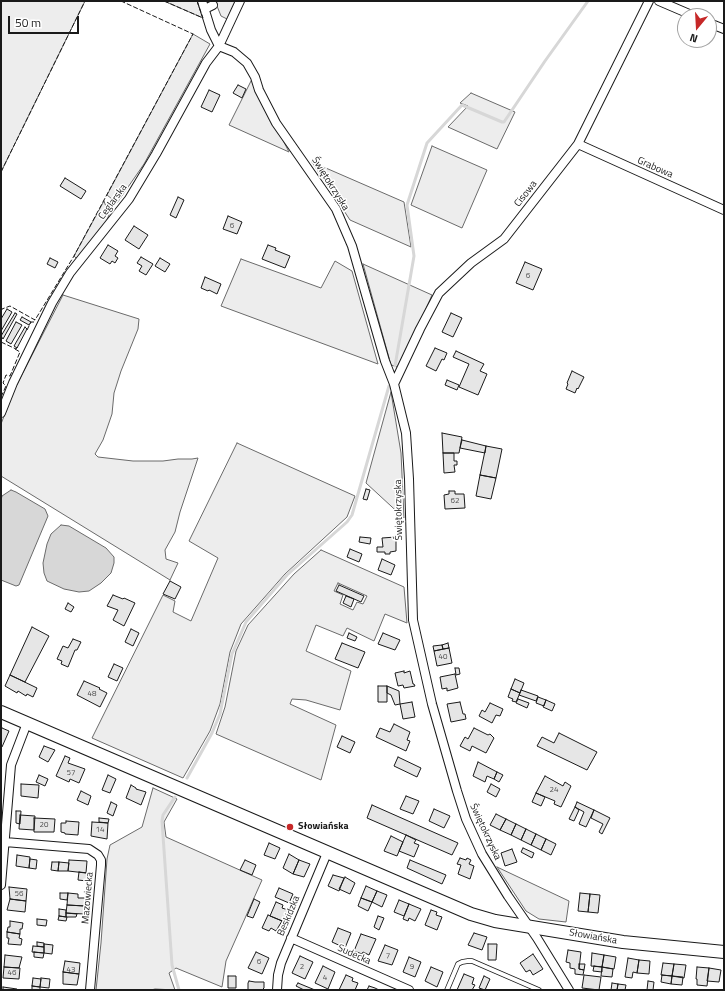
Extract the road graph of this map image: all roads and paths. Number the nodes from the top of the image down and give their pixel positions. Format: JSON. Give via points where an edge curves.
{"nodes":[{"id":1,"x":240,"y":1,"type":"edge"},
{"id":2,"x":649,"y":1,"type":"edge"},
{"id":3,"x":659,"y":1,"type":"edge"},
{"id":4,"x":204,"y":5,"type":"edge"},
{"id":5,"x":213,"y":5,"type":"dead end"},
{"id":6,"x":677,"y":9,"type":"edge"},
{"id":7,"x":219,"y":46,"type":"junction"},
{"id":8,"x":578,"y":144,"type":"junction"},
{"id":9,"x":724,"y":210,"type":"edge"},
{"id":10,"x":395,"y":382,"type":"junction"},
{"id":11,"x":1,"y":413,"type":"edge"},
{"id":12,"x":1,"y":712,"type":"edge"},
{"id":13,"x":27,"y":723,"type":"junction"},
{"id":14,"x":5,"y":842,"type":"junction"},
{"id":15,"x":327,"y":853,"type":"junction"},
{"id":16,"x":1,"y":885,"type":"edge"},
{"id":17,"x":529,"y":927,"type":"junction"},
{"id":18,"x":291,"y":938,"type":"junction"},
{"id":19,"x":724,"y":952,"type":"edge"},
{"id":20,"x":90,"y":990,"type":"edge"},
{"id":21,"x":277,"y":990,"type":"edge"},
{"id":22,"x":410,"y":990,"type":"edge"},
{"id":23,"x":447,"y":990,"type":"edge"},
{"id":24,"x":539,"y":990,"type":"edge"},
{"id":25,"x":569,"y":990,"type":"edge"}],
"edges":[{"from":1,"to":7,"type":"street","name":"Ceglarska"},
{"from":2,"to":8,"type":"street","name":"Cisowa"},
{"from":3,"to":6,"type":"street"},
{"from":4,"to":5,"type":"street"},
{"from":4,"to":7,"type":"street","via":[[211,30]]},
{"from":7,"to":10,"type":"street","name":"Świętokrzyska","via":[[234,52],[247,63],[276,123],[336,209],[352,246],[385,361]]},
{"from":7,"to":11,"type":"street","name":"Ceglarska","via":[[206,63],[130,199],[70,273],[52,303]]},
{"from":8,"to":9,"type":"street","name":"Grabowa"},
{"from":8,"to":10,"type":"street","name":"Cisowa","via":[[504,238],[471,263],[439,293]]},
{"from":10,"to":17,"type":"street","name":"Świętokrzyska","via":[[406,433],[413,620],[432,704],[466,819],[482,854]]},
{"from":12,"to":13,"type":"street","name":"Słowiańska"},
{"from":13,"to":14,"type":"street","via":[[11,765]]},
{"from":13,"to":15,"type":"street","name":"Słowiańska"},
{"from":14,"to":16,"type":"street"},
{"from":14,"to":20,"type":"street","name":"Mazowiecka","via":[[89,849],[98,854],[101,865]]},
{"from":15,"to":17,"type":"street","name":"Słowiańska","via":[[471,914]]},
{"from":15,"to":18,"type":"street","name":"Beskidzka"},
{"from":17,"to":19,"type":"street","name":"Słowiańska","via":[[623,942]]},
{"from":17,"to":25,"type":"street","name":"Świętokrzyska"},
{"from":18,"to":21,"type":"street","name":"Beskidzka","via":[[281,963]]},
{"from":18,"to":22,"type":"street","name":"Sudecka"},
{"from":23,"to":24,"type":"lane","via":[[458,964],[468,961]]}]}
